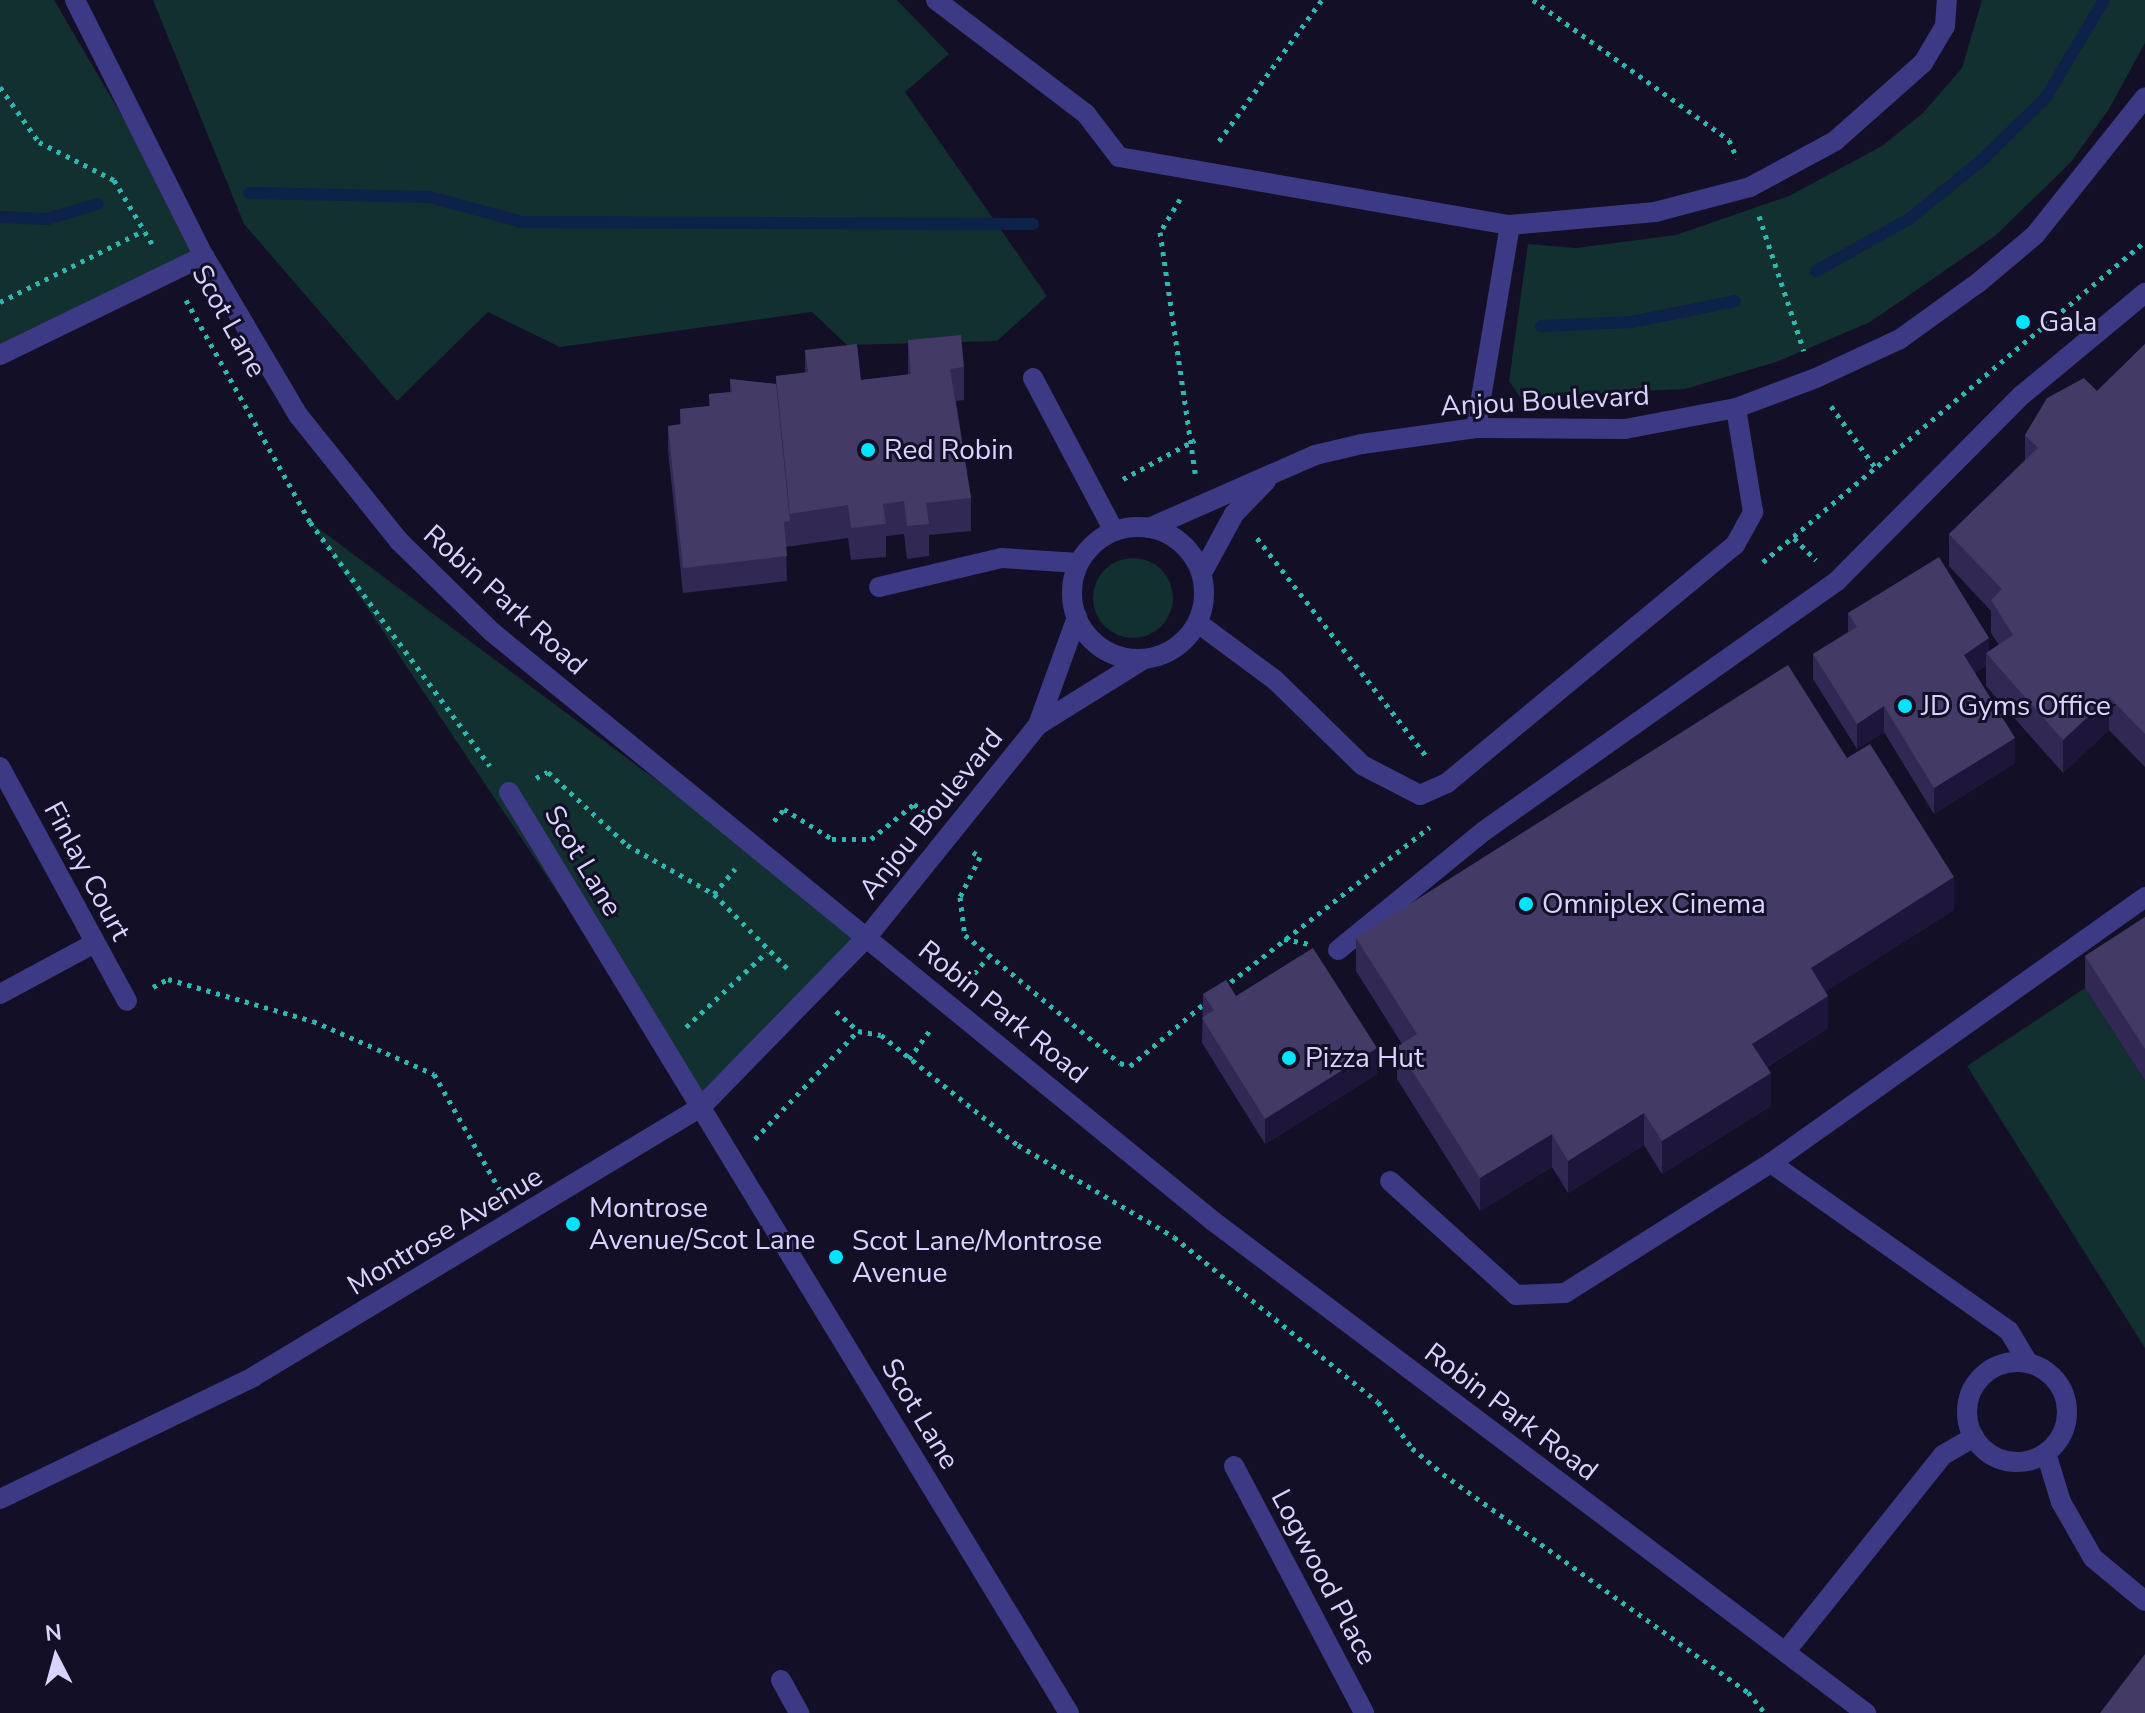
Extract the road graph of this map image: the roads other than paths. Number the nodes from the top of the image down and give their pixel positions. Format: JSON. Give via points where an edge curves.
{"nodes":[{"id":1,"x":75,"y":0,"type":"edge"},
{"id":2,"x":936,"y":0,"type":"edge"},
{"id":3,"x":1947,"y":0,"type":"edge"},
{"id":4,"x":2145,"y":97,"type":"edge"},
{"id":5,"x":1510,"y":225,"type":"junction"},
{"id":6,"x":204,"y":256,"type":"junction"},
{"id":7,"x":2145,"y":293,"type":"edge"},
{"id":8,"x":0,"y":355,"type":"edge"},
{"id":9,"x":1033,"y":378,"type":"dead end"},
{"id":10,"x":1736,"y":408,"type":"junction"},
{"id":11,"x":1476,"y":428,"type":"junction"},
{"id":12,"x":1269,"y":478,"type":"junction"},
{"id":13,"x":1149,"y":528,"type":"junction"},
{"id":14,"x":1114,"y":531,"type":"junction"},
{"id":15,"x":1079,"y":563,"type":"junction"},
{"id":16,"x":1202,"y":573,"type":"junction"},
{"id":17,"x":879,"y":587,"type":"dead end"},
{"id":18,"x":1077,"y":617,"type":"junction"},
{"id":19,"x":1198,"y":623,"type":"junction"},
{"id":20,"x":1144,"y":659,"type":"junction"},
{"id":21,"x":1038,"y":725,"type":"junction"},
{"id":22,"x":0,"y":767,"type":"edge"},
{"id":23,"x":509,"y":792,"type":"road end"},
{"id":24,"x":2145,"y":897,"type":"edge"},
{"id":25,"x":867,"y":937,"type":"junction"},
{"id":26,"x":93,"y":944,"type":"junction"},
{"id":27,"x":1338,"y":950,"type":"dead end"},
{"id":28,"x":0,"y":994,"type":"edge"},
{"id":29,"x":127,"y":1001,"type":"road end"},
{"id":30,"x":701,"y":1107,"type":"junction"},
{"id":31,"x":1771,"y":1163,"type":"junction"},
{"id":32,"x":1390,"y":1181,"type":"dead end"},
{"id":33,"x":2028,"y":1363,"type":"junction"},
{"id":34,"x":1974,"y":1437,"type":"junction"},
{"id":35,"x":2046,"y":1453,"type":"junction"},
{"id":36,"x":1234,"y":1466,"type":"dead end"},
{"id":37,"x":0,"y":1499,"type":"edge"},
{"id":38,"x":2145,"y":1601,"type":"edge"},
{"id":39,"x":1786,"y":1651,"type":"junction"},
{"id":40,"x":781,"y":1680,"type":"dead end"},
{"id":41,"x":799,"y":1713,"type":"edge"},
{"id":42,"x":1069,"y":1713,"type":"edge"},
{"id":43,"x":1364,"y":1713,"type":"edge"},
{"id":44,"x":1866,"y":1713,"type":"edge"}],
"edges":[{"from":1,"to":6,"type":"street","name":"Scot Lane"},
{"from":2,"to":5,"type":"street","via":[[1086,114],[1119,157]]},
{"from":3,"to":5,"type":"street","via":[[1945,26],[1923,63],[1835,141],[1750,187],[1640,214]]},
{"from":4,"to":10,"type":"street","name":"Anjou Boulevard","via":[[2035,235],[1978,283],[1900,339]]},
{"from":5,"to":11,"type":"street"},
{"from":6,"to":8,"type":"street"},
{"from":6,"to":25,"type":"street","name":"Robin Park Road","via":[[298,415],[398,540],[513,650]]},
{"from":7,"to":27,"type":"street","via":[[2022,395],[1837,581],[1484,831]]},
{"from":9,"to":14,"type":"street","via":[[1090,497]]},
{"from":10,"to":11,"type":"street","name":"Anjou Boulevard","via":[[1625,429]]},
{"from":10,"to":19,"type":"street","via":[[1753,512],[1735,545],[1447,783],[1420,795],[1389,784],[1275,680]]},
{"from":11,"to":12,"type":"street","name":"Anjou Boulevard","via":[[1315,455]]},
{"from":12,"to":13,"type":"street","name":"Anjou Boulevard","via":[[1210,497]]},
{"from":12,"to":16,"type":"street","name":"Anjou Boulevard","via":[[1234,514]]},
{"from":13,"to":14,"type":"street","name":"Anjou Boulevard"},
{"from":13,"to":16,"type":"street","via":[[1182,543]]},
{"from":14,"to":15,"type":"street"},
{"from":15,"to":17,"type":"street","via":[[1002,558]]},
{"from":15,"to":18,"type":"street","name":"Anjou Boulevard"},
{"from":16,"to":19,"type":"street","name":"Anjou Boulevard"},
{"from":18,"to":20,"type":"street","via":[[1097,645]]},
{"from":18,"to":21,"type":"street","name":"Anjou Boulevard"},
{"from":19,"to":20,"type":"street","name":"Anjou Boulevard","via":[[1166,654]]},
{"from":20,"to":21,"type":"street","name":"Anjou Boulevard"},
{"from":21,"to":25,"type":"street","name":"Anjou Boulevard"},
{"from":22,"to":26,"type":"street","name":"Finlay Court"},
{"from":23,"to":30,"type":"street","name":"Scot Lane"},
{"from":24,"to":31,"type":"street"},
{"from":25,"to":30,"type":"street","name":"Montrose Avenue"},
{"from":25,"to":39,"type":"street","name":"Robin Park Road","via":[[1213,1221]]},
{"from":26,"to":28,"type":"street"},
{"from":26,"to":29,"type":"street","name":"Finlay Court"},
{"from":30,"to":37,"type":"street","name":"Montrose Avenue","via":[[518,1222],[253,1377]]},
{"from":30,"to":42,"type":"street","name":"Scot Lane"},
{"from":31,"to":32,"type":"street","via":[[1565,1293],[1516,1295]]},
{"from":31,"to":33,"type":"street","via":[[2009,1331]]},
{"from":33,"to":34,"type":"street","via":[[1982,1376],[1967,1405]]},
{"from":33,"to":35,"type":"street","via":[[2056,1380],[2066,1402],[2065,1427]]},
{"from":34,"to":35,"type":"street","via":[[2015,1462]]},
{"from":34,"to":39,"type":"street","via":[[1943,1455]]},
{"from":35,"to":38,"type":"street","via":[[2061,1502],[2093,1558]]},
{"from":36,"to":43,"type":"street","name":"Logwood Place"},
{"from":39,"to":44,"type":"street","name":"Robin Park Road"},
{"from":40,"to":41,"type":"street"}]}
